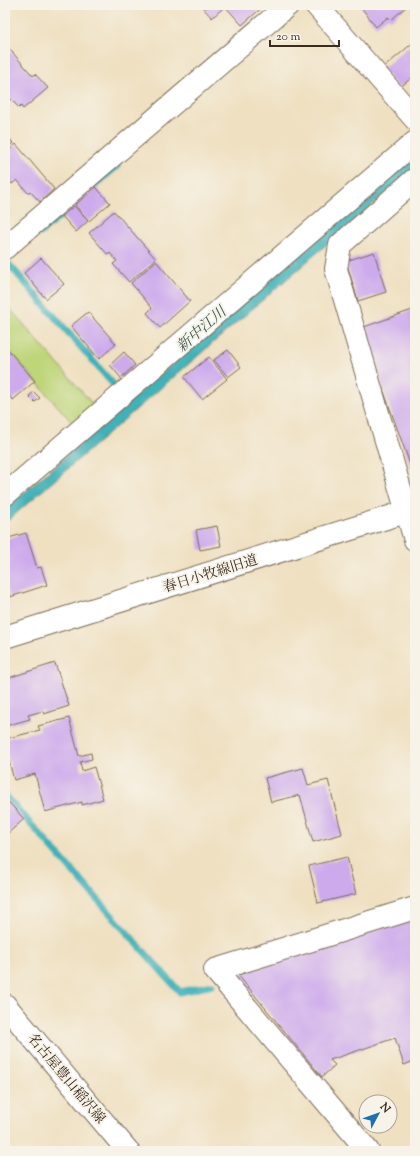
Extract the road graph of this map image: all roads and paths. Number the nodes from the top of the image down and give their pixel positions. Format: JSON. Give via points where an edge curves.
{"nodes":[{"id":1,"x":288,"y":5,"type":"edge"},
{"id":2,"x":316,"y":5,"type":"edge"},
{"id":3,"x":415,"y":118,"type":"edge"},
{"id":4,"x":415,"y":142,"type":"edge"},
{"id":5,"x":415,"y":179,"type":"edge"},
{"id":6,"x":5,"y":248,"type":"edge"},
{"id":7,"x":5,"y":495,"type":"edge"},
{"id":8,"x":411,"y":511,"type":"edge"},
{"id":9,"x":415,"y":540,"type":"edge"},
{"id":10,"x":5,"y":637,"type":"edge"},
{"id":11,"x":415,"y":908,"type":"edge"},
{"id":12,"x":7,"y":1010,"type":"edge"},
{"id":13,"x":128,"y":1151,"type":"edge"},
{"id":14,"x":368,"y":1151,"type":"edge"}],
"edges":[{"from":1,"to":6,"type":"street"},
{"from":2,"to":3,"type":"street"},
{"from":4,"to":7,"type":"street"},
{"from":5,"to":8,"type":"street","via":[[340,245],[336,269]]},
{"from":8,"to":9,"type":"street"},
{"from":8,"to":10,"type":"street","name":"春日小牧線旧道"},
{"from":11,"to":14,"type":"street","via":[[215,970]]},
{"from":12,"to":13,"type":"street","name":"名古屋豊山稲沢線"}]}
